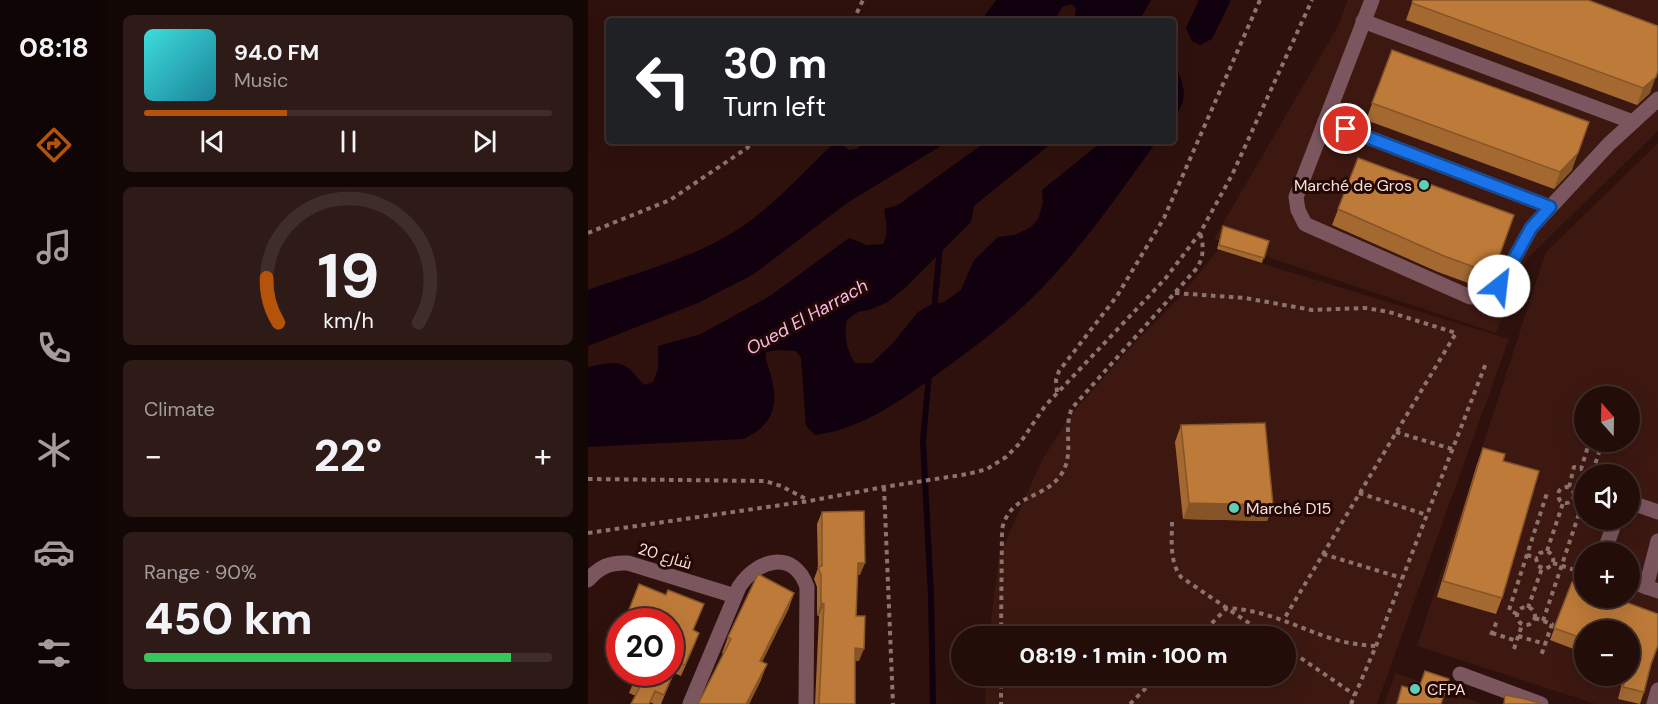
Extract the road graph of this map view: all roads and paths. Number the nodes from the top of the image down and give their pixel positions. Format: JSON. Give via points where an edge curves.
{"nodes":[{"id":1,"x":863,"y":0,"type":"edge"},
{"id":2,"x":1260,"y":0,"type":"edge"},
{"id":3,"x":1312,"y":0,"type":"edge"},
{"id":4,"x":1372,"y":0,"type":"edge"},
{"id":5,"x":854,"y":18,"type":"edge"},
{"id":6,"x":1364,"y":21,"type":"junction"},
{"id":7,"x":1658,"y":99,"type":"edge"},
{"id":8,"x":1325,"y":121,"type":"junction"},
{"id":9,"x":1633,"y":122,"type":"junction"},
{"id":10,"x":751,"y":144,"type":"edge"},
{"id":11,"x":1550,"y":207,"type":"junction"},
{"id":12,"x":588,"y":233,"type":"edge"},
{"id":13,"x":1200,"y":233,"type":"junction"},
{"id":14,"x":1176,"y":292,"type":"junction"},
{"id":15,"x":1486,"y":363,"type":"dead end"},
{"id":16,"x":1057,"y":393,"type":"junction"},
{"id":17,"x":1396,"y":432,"type":"junction"},
{"id":18,"x":1452,"y":449,"type":"junction"},
{"id":19,"x":1583,"y":464,"type":"edge"},
{"id":20,"x":1595,"y":464,"type":"edge"},
{"id":21,"x":1574,"y":467,"type":"edge"},
{"id":22,"x":588,"y":479,"type":"edge"},
{"id":23,"x":884,"y":487,"type":"junction"},
{"id":24,"x":1569,"y":488,"type":"junction"},
{"id":25,"x":1548,"y":490,"type":"dead end"},
{"id":26,"x":1359,"y":493,"type":"junction"},
{"id":27,"x":1574,"y":493,"type":"edge"},
{"id":28,"x":1574,"y":497,"type":"edge"},
{"id":29,"x":810,"y":501,"type":"junction"},
{"id":30,"x":1563,"y":503,"type":"junction"},
{"id":31,"x":1640,"y":506,"type":"edge"},
{"id":32,"x":1658,"y":513,"type":"edge"},
{"id":33,"x":1427,"y":515,"type":"junction"},
{"id":34,"x":1172,"y":522,"type":"dead end"},
{"id":35,"x":1574,"y":529,"type":"edge"},
{"id":36,"x":588,"y":533,"type":"edge"},
{"id":37,"x":1658,"y":541,"type":"edge"},
{"id":38,"x":1547,"y":551,"type":"junction"},
{"id":39,"x":1323,"y":554,"type":"junction"},
{"id":40,"x":1527,"y":555,"type":"junction"},
{"id":41,"x":1536,"y":558,"type":"junction"},
{"id":42,"x":1553,"y":563,"type":"junction"},
{"id":43,"x":1562,"y":566,"type":"junction"},
{"id":44,"x":1542,"y":568,"type":"junction"},
{"id":45,"x":1574,"y":570,"type":"edge"},
{"id":46,"x":1402,"y":579,"type":"junction"},
{"id":47,"x":588,"y":580,"type":"edge"},
{"id":48,"x":1652,"y":589,"type":"edge"},
{"id":49,"x":735,"y":596,"type":"junction"},
{"id":50,"x":1227,"y":608,"type":"junction"},
{"id":51,"x":1528,"y":608,"type":"junction"},
{"id":52,"x":1517,"y":614,"type":"junction"},
{"id":53,"x":1535,"y":618,"type":"junction"},
{"id":54,"x":1284,"y":619,"type":"junction"},
{"id":55,"x":1497,"y":621,"type":"dead end"},
{"id":56,"x":1543,"y":621,"type":"junction"},
{"id":57,"x":1522,"y":625,"type":"junction"},
{"id":58,"x":1001,"y":626,"type":"edge"},
{"id":59,"x":1209,"y":626,"type":"edge"},
{"id":60,"x":1253,"y":626,"type":"edge"},
{"id":61,"x":1517,"y":638,"type":"junction"},
{"id":62,"x":1545,"y":644,"type":"junction"},
{"id":63,"x":1376,"y":646,"type":"junction"},
{"id":64,"x":1514,"y":649,"type":"dead end"},
{"id":65,"x":1296,"y":655,"type":"edge"},
{"id":66,"x":1541,"y":656,"type":"dead end"},
{"id":67,"x":1460,"y":674,"type":"dead end"},
{"id":68,"x":1000,"y":686,"type":"edge"},
{"id":69,"x":1148,"y":686,"type":"edge"},
{"id":70,"x":1658,"y":690,"type":"edge"},
{"id":71,"x":1355,"y":695,"type":"junction"},
{"id":72,"x":690,"y":704,"type":"edge"},
{"id":73,"x":806,"y":704,"type":"edge"},
{"id":74,"x":893,"y":704,"type":"edge"},
{"id":75,"x":1001,"y":704,"type":"edge"},
{"id":76,"x":1130,"y":704,"type":"edge"},
{"id":77,"x":1351,"y":704,"type":"edge"},
{"id":78,"x":1541,"y":704,"type":"edge"},
{"id":79,"x":1654,"y":704,"type":"edge"}],
"edges":[{"from":1,"to":5,"type":"path"},
{"from":2,"to":16,"type":"path","via":[[1164,218],[1117,296],[1059,371]]},
{"from":3,"to":13,"type":"path","via":[[1232,175]]},
{"from":4,"to":6,"type":"street"},
{"from":6,"to":8,"type":"street"},
{"from":6,"to":9,"type":"street"},
{"from":7,"to":9,"type":"street"},
{"from":8,"to":11,"type":"street"},
{"from":8,"to":11,"type":"street","via":[[1296,197],[1305,224],[1470,297],[1492,294],[1531,228]]},
{"from":9,"to":11,"type":"street"},
{"from":10,"to":12,"type":"path","via":[[670,200]]},
{"from":13,"to":14,"type":"path","via":[[1201,262]]},
{"from":13,"to":16,"type":"path","via":[[1165,279]]},
{"from":14,"to":17,"type":"path","via":[[1245,298],[1312,310],[1365,308],[1456,333]]},
{"from":14,"to":58,"type":"path","via":[[1072,408],[1067,423],[1068,460],[1058,479],[1018,502],[1005,519]]},
{"from":15,"to":18,"type":"path"},
{"from":16,"to":23,"type":"path","via":[[1020,443],[1006,458],[987,469]]},
{"from":17,"to":18,"type":"path"},
{"from":17,"to":26,"type":"path"},
{"from":18,"to":33,"type":"path"},
{"from":19,"to":20,"type":"path","via":[[1589,443],[1601,446]]},
{"from":21,"to":24,"type":"path"},
{"from":22,"to":29,"type":"path","via":[[765,481]]},
{"from":23,"to":29,"type":"path"},
{"from":23,"to":74,"type":"path"},
{"from":24,"to":27,"type":"path"},
{"from":24,"to":30,"type":"path","via":[[1564,487],[1559,493]]},
{"from":25,"to":40,"type":"path"},
{"from":26,"to":33,"type":"path"},
{"from":26,"to":39,"type":"path"},
{"from":28,"to":30,"type":"path"},
{"from":29,"to":36,"type":"path"},
{"from":30,"to":38,"type":"path"},
{"from":31,"to":32,"type":"street"},
{"from":33,"to":46,"type":"path"},
{"from":34,"to":50,"type":"path","via":[[1177,572]]},
{"from":35,"to":43,"type":"path"},
{"from":37,"to":48,"type":"street"},
{"from":38,"to":41,"type":"path"},
{"from":38,"to":42,"type":"path","via":[[1553,556]]},
{"from":39,"to":46,"type":"path"},
{"from":39,"to":54,"type":"path"},
{"from":40,"to":41,"type":"path"},
{"from":40,"to":52,"type":"path","via":[[1509,610]]},
{"from":41,"to":44,"type":"path"},
{"from":42,"to":43,"type":"path"},
{"from":42,"to":44,"type":"path"},
{"from":43,"to":45,"type":"path"},
{"from":43,"to":56,"type":"path"},
{"from":44,"to":51,"type":"path"},
{"from":46,"to":63,"type":"path"},
{"from":47,"to":49,"type":"street","name":"شارع 20","via":[[605,565],[628,563]]},
{"from":49,"to":72,"type":"street"},
{"from":49,"to":73,"type":"street","via":[[744,579],[768,563],[788,564],[804,577]]},
{"from":50,"to":54,"type":"path"},
{"from":50,"to":59,"type":"path"},
{"from":50,"to":60,"type":"path"},
{"from":51,"to":52,"type":"path"},
{"from":51,"to":53,"type":"path"},
{"from":52,"to":57,"type":"path"},
{"from":53,"to":56,"type":"path"},
{"from":53,"to":57,"type":"path"},
{"from":54,"to":63,"type":"path","via":[[1329,638]]},
{"from":55,"to":61,"type":"path","via":[[1492,634]]},
{"from":56,"to":62,"type":"path","via":[[1552,624]]},
{"from":57,"to":61,"type":"path"},
{"from":61,"to":62,"type":"path"},
{"from":61,"to":64,"type":"path"},
{"from":62,"to":66,"type":"path"},
{"from":63,"to":71,"type":"path"},
{"from":65,"to":71,"type":"path"},
{"from":67,"to":78,"type":"street"},
{"from":68,"to":75,"type":"path"},
{"from":69,"to":76,"type":"path"},
{"from":70,"to":79,"type":"street"},
{"from":71,"to":77,"type":"path"}]}
